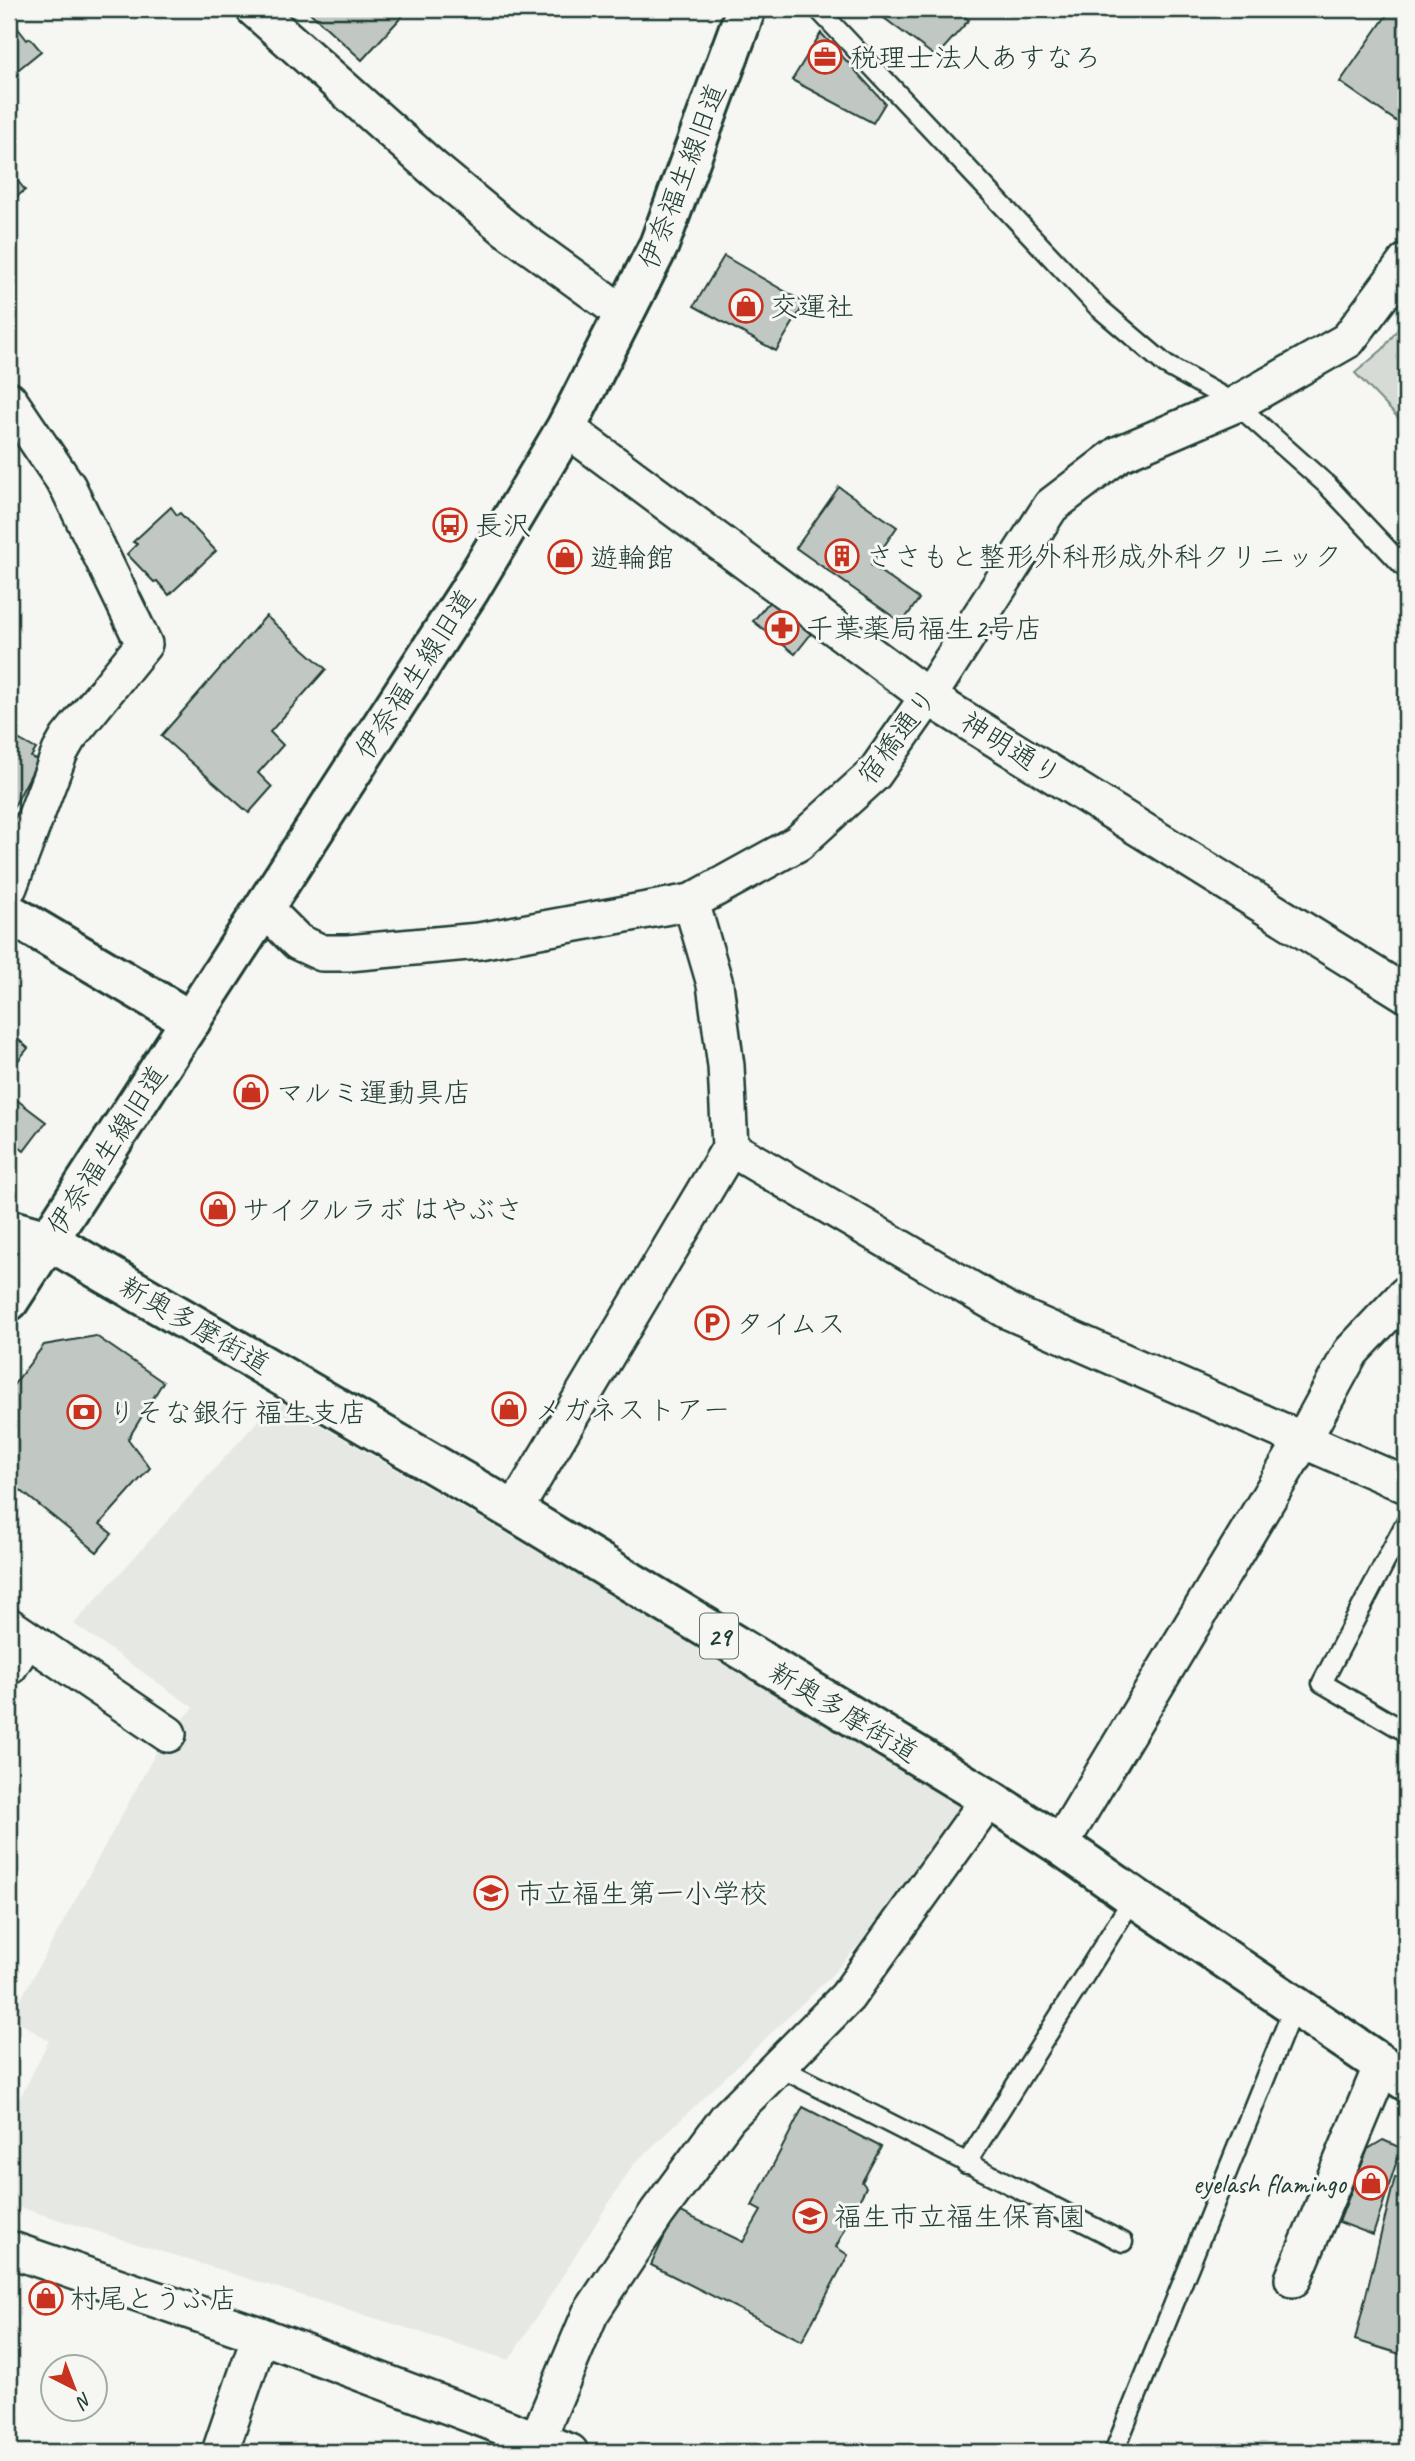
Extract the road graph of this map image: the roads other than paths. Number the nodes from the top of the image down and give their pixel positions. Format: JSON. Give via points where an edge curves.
{"nodes":[{"id":1,"x":254,"y":9,"type":"edge"},
{"id":2,"x":746,"y":9,"type":"edge"},
{"id":3,"x":818,"y":9,"type":"edge"},
{"id":4,"x":1406,"y":262,"type":"edge"},
{"id":5,"x":624,"y":314,"type":"junction"},
{"id":6,"x":9,"y":400,"type":"edge"},
{"id":7,"x":1236,"y":404,"type":"junction"},
{"id":8,"x":566,"y":428,"type":"junction"},
{"id":9,"x":1406,"y":569,"type":"edge"},
{"id":10,"x":928,"y":697,"type":"junction"},
{"id":11,"x":9,"y":887,"type":"edge"},
{"id":12,"x":691,"y":902,"type":"junction"},
{"id":13,"x":264,"y":908,"type":"junction"},
{"id":14,"x":9,"y":913,"type":"edge"},
{"id":15,"x":1406,"y":994,"type":"edge"},
{"id":16,"x":191,"y":1021,"type":"junction"},
{"id":17,"x":730,"y":1148,"type":"junction"},
{"id":18,"x":9,"y":1229,"type":"edge"},
{"id":19,"x":48,"y":1240,"type":"junction"},
{"id":20,"x":1406,"y":1294,"type":"edge"},
{"id":21,"x":9,"y":1301,"type":"edge"},
{"id":22,"x":1303,"y":1440,"type":"junction"},
{"id":23,"x":1406,"y":1485,"type":"edge"},
{"id":24,"x":513,"y":1511,"type":"junction"},
{"id":25,"x":1406,"y":1522,"type":"edge"},
{"id":26,"x":15,"y":1644,"type":"edge"},
{"id":27,"x":1401,"y":1729,"type":"dead end"},
{"id":28,"x":168,"y":1734,"type":"dead end"},
{"id":29,"x":989,"y":1799,"type":"junction"},
{"id":30,"x":1060,"y":1845,"type":"junction"},
{"id":31,"x":1134,"y":1897,"type":"junction"},
{"id":32,"x":1294,"y":2004,"type":"junction"},
{"id":33,"x":777,"y":2066,"type":"junction"},
{"id":34,"x":1394,"y":2073,"type":"edge"},
{"id":35,"x":966,"y":2164,"type":"junction"},
{"id":36,"x":1123,"y":2242,"type":"dead end"},
{"id":37,"x":9,"y":2249,"type":"edge"},
{"id":38,"x":1293,"y":2280,"type":"dead end"},
{"id":39,"x":260,"y":2335,"type":"junction"},
{"id":40,"x":537,"y":2448,"type":"edge"},
{"id":41,"x":219,"y":2452,"type":"edge"},
{"id":42,"x":570,"y":2452,"type":"edge"},
{"id":43,"x":1114,"y":2452,"type":"edge"}],
"edges":[{"from":1,"to":5,"type":"street","via":[[505,228]]},
{"from":2,"to":5,"type":"main road","name":"伊奈福生線旧道","via":[[659,245]]},
{"from":3,"to":7,"type":"lane","via":[[1098,307],[1166,365]]},
{"from":4,"to":7,"type":"street","name":"宿橋通り","via":[[1348,340]]},
{"from":5,"to":8,"type":"main road","name":"伊奈福生線旧道"},
{"from":6,"to":11,"type":"street","via":[[68,486],[144,644],[60,752]]},
{"from":7,"to":9,"type":"lane","via":[[1327,485]]},
{"from":7,"to":10,"type":"street","name":"宿橋通り","via":[[1119,454],[1051,506]]},
{"from":8,"to":10,"type":"street","name":"神明通り"},
{"from":8,"to":13,"type":"main road","name":"伊奈福生線旧道","via":[[469,591]]},
{"from":10,"to":12,"type":"street","name":"宿橋通り","via":[[874,774],[798,843]]},
{"from":10,"to":15,"type":"street","name":"神明通り"},
{"from":12,"to":13,"type":"street","name":"宿橋通り","via":[[479,941],[348,953],[322,953],[298,942]]},
{"from":12,"to":17,"type":"street","via":[[715,984]]},
{"from":13,"to":16,"type":"main road","name":"伊奈福生線旧道"},
{"from":14,"to":16,"type":"main road"},
{"from":16,"to":19,"type":"main road","name":"伊奈福生線旧道"},
{"from":17,"to":22,"type":"street","via":[[1008,1311]]},
{"from":17,"to":24,"type":"street"},
{"from":18,"to":19,"type":"main road","name":"新奥多摩街道","number":"29"},
{"from":19,"to":21,"type":"main road","name":"伊奈福生線旧道"},
{"from":19,"to":24,"type":"main road","name":"新奥多摩街道","number":"29"},
{"from":20,"to":22,"type":"street","via":[[1351,1352]]},
{"from":22,"to":23,"type":"street"},
{"from":22,"to":30,"type":"street"},
{"from":24,"to":29,"type":"main road","name":"新奥多摩街道","number":"29"},
{"from":25,"to":27,"type":"lane","via":[[1322,1683]]},
{"from":26,"to":28,"type":"street"},
{"from":29,"to":30,"type":"main road","name":"新奥多摩街道","number":"29"},
{"from":29,"to":33,"type":"street","via":[[848,1997]]},
{"from":30,"to":31,"type":"main road","name":"新奥多摩街道","number":"29"},
{"from":31,"to":32,"type":"main road","name":"新奥多摩街道","number":"29"},
{"from":31,"to":35,"type":"lane"},
{"from":32,"to":34,"type":"main road","name":"新奥多摩街道","number":"29"},
{"from":32,"to":43,"type":"lane"},
{"from":33,"to":35,"type":"lane"},
{"from":33,"to":40,"type":"street","via":[[728,2117],[590,2314]]},
{"from":34,"to":38,"type":"street"},
{"from":35,"to":36,"type":"lane"},
{"from":37,"to":39,"type":"street"},
{"from":39,"to":40,"type":"street"},
{"from":39,"to":41,"type":"street"},
{"from":40,"to":42,"type":"street"}]}
